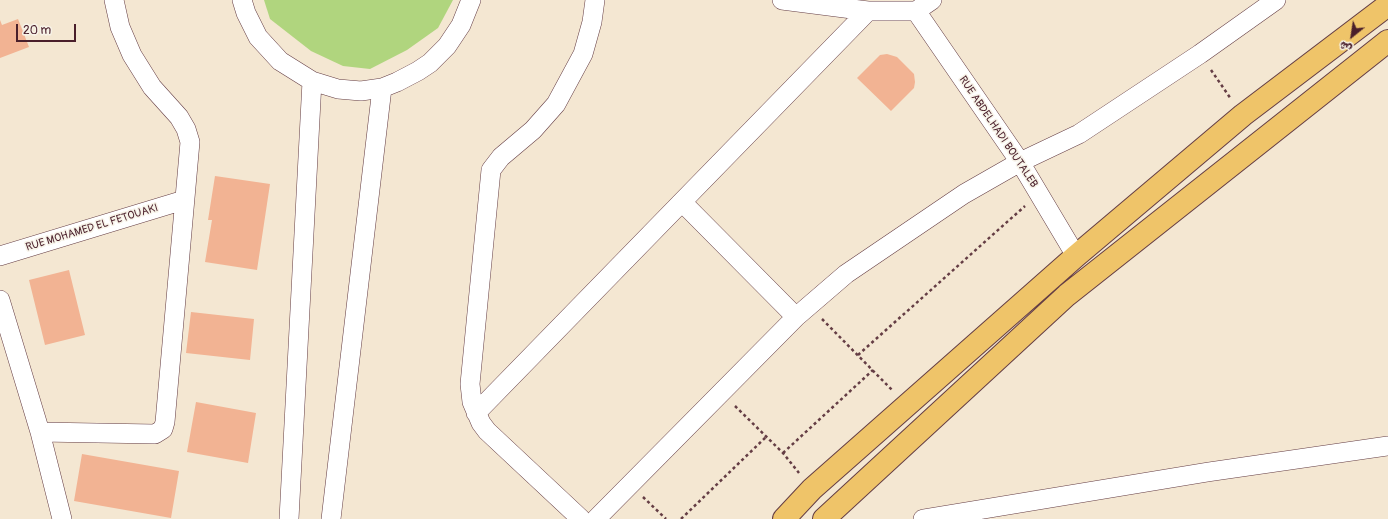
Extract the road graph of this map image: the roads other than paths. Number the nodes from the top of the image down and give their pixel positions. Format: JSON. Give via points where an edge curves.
{"nodes":[{"id":1,"x":114,"y":0,"type":"edge"},
{"id":2,"x":242,"y":0,"type":"edge"},
{"id":3,"x":471,"y":0,"type":"edge"},
{"id":4,"x":595,"y":0,"type":"edge"},
{"id":5,"x":782,"y":0,"type":"edge"},
{"id":6,"x":932,"y":0,"type":"edge"},
{"id":7,"x":1276,"y":0,"type":"edge"},
{"id":8,"x":1388,"y":5,"type":"edge"},
{"id":9,"x":868,"y":11,"type":"junction"},
{"id":10,"x":916,"y":11,"type":"junction"},
{"id":11,"x":1388,"y":41,"type":"edge"},
{"id":12,"x":312,"y":81,"type":"junction"},
{"id":13,"x":382,"y":88,"type":"junction"},
{"id":14,"x":1020,"y":162,"type":"junction"},
{"id":15,"x":184,"y":200,"type":"junction"},
{"id":16,"x":683,"y":203,"type":"junction"},
{"id":17,"x":0,"y":256,"type":"edge"},
{"id":18,"x":1076,"y":256,"type":"junction"},
{"id":19,"x":0,"y":300,"type":"edge"},
{"id":20,"x":802,"y":311,"type":"junction"},
{"id":21,"x":476,"y":413,"type":"junction"},
{"id":22,"x":40,"y":432,"type":"junction"},
{"id":23,"x":1388,"y":446,"type":"edge"},
{"id":24,"x":62,"y":519,"type":"edge"},
{"id":25,"x":289,"y":519,"type":"edge"},
{"id":26,"x":331,"y":519,"type":"edge"},
{"id":27,"x":581,"y":519,"type":"edge"},
{"id":28,"x":596,"y":519,"type":"edge"},
{"id":29,"x":784,"y":519,"type":"edge"},
{"id":30,"x":824,"y":519,"type":"edge"},
{"id":31,"x":923,"y":519,"type":"edge"}],
"edges":[{"from":1,"to":15,"type":"street","via":[[120,28],[132,55],[152,87],[179,117],[188,134],[190,149]]},
{"from":2,"to":12,"type":"street","via":[[251,26],[266,47],[280,61]]},
{"from":3,"to":13,"type":"street","via":[[461,25],[438,55],[418,71]]},
{"from":4,"to":21,"type":"street","via":[[592,22],[582,54],[560,97],[539,124],[501,157],[491,170],[470,384]]},
{"from":5,"to":9,"type":"street"},
{"from":6,"to":10,"type":"street"},
{"from":7,"to":14,"type":"street","via":[[1079,134]]},
{"from":8,"to":18,"type":"highway","via":[[1243,115]]},
{"from":9,"to":10,"type":"street"},
{"from":9,"to":16,"type":"street"},
{"from":10,"to":14,"type":"street","name":"RUE ABDELHADI BOUTALEB"},
{"from":11,"to":30,"type":"highway","via":[[1067,295]]},
{"from":12,"to":13,"type":"street","via":[[329,87],[351,90]]},
{"from":12,"to":25,"type":"street"},
{"from":13,"to":26,"type":"street"},
{"from":14,"to":18,"type":"street","name":"RUE ABDELHADI BOUTALEB"},
{"from":14,"to":20,"type":"street","via":[[964,194],[901,235],[846,274]]},
{"from":15,"to":17,"type":"street","name":"RUE MOHAMED EL FETOUAKI"},
{"from":15,"to":22,"type":"street","via":[[163,430],[155,434]]},
{"from":16,"to":20,"type":"street"},
{"from":16,"to":21,"type":"street"},
{"from":18,"to":29,"type":"highway","via":[[906,404],[812,489]]},
{"from":19,"to":22,"type":"street"},
{"from":20,"to":28,"type":"street"},
{"from":21,"to":27,"type":"street","via":[[487,431]]},
{"from":22,"to":24,"type":"street"},
{"from":23,"to":31,"type":"street","via":[[1208,472]]}]}
